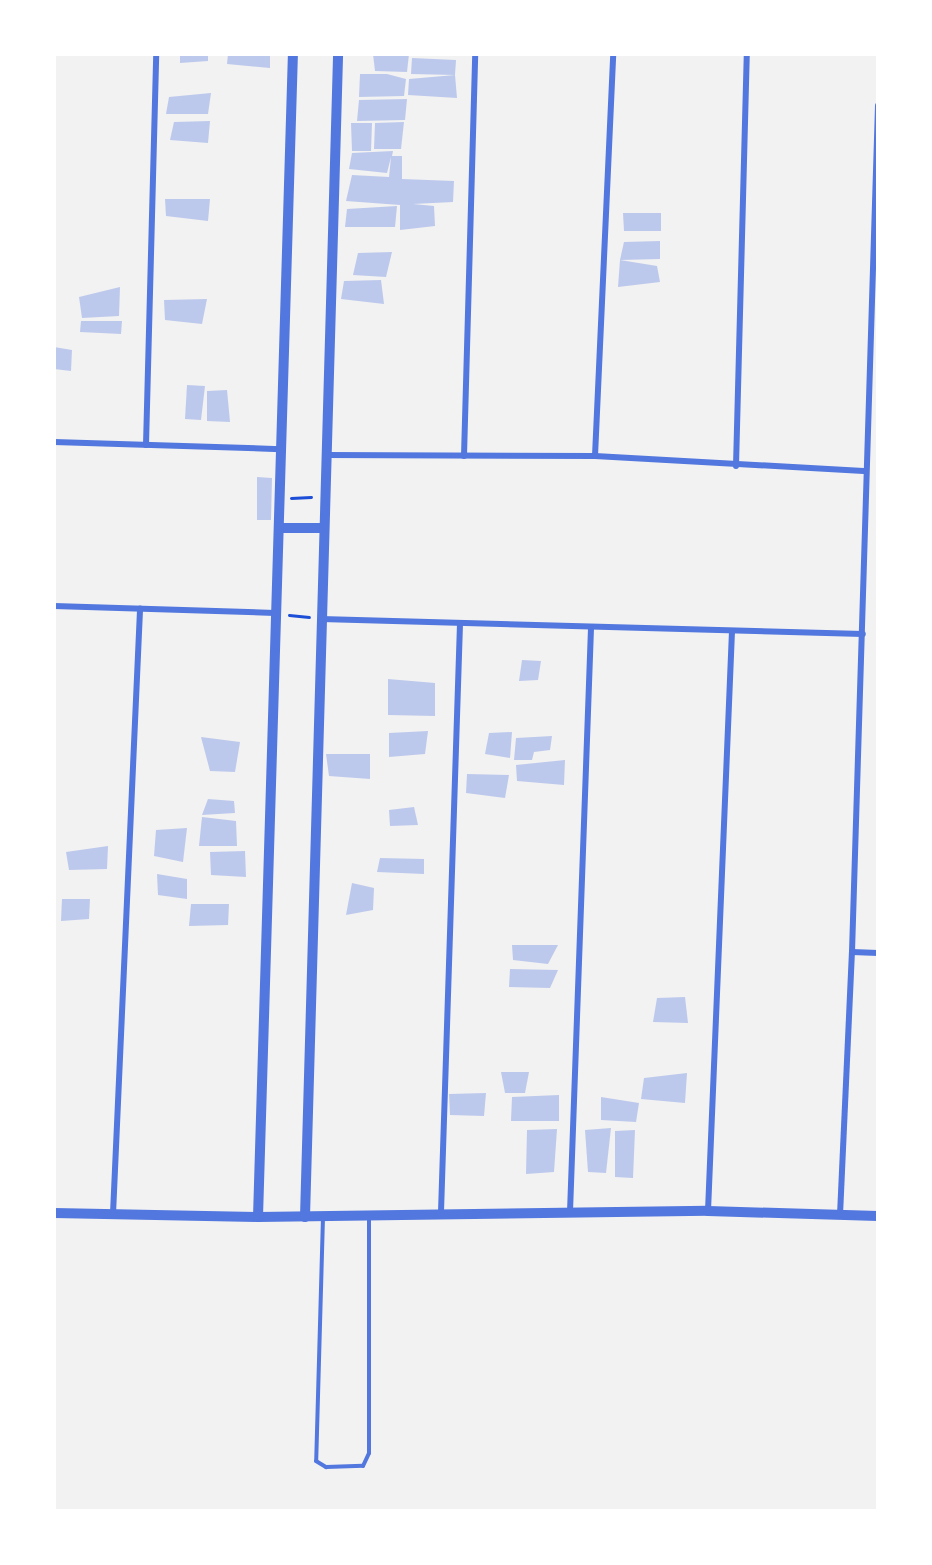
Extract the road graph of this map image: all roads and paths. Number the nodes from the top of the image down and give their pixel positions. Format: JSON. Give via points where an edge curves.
{"nodes":[{"id":1,"x":156,"y":54,"type":"edge"},
{"id":2,"x":293,"y":54,"type":"edge"},
{"id":3,"x":338,"y":54,"type":"edge"},
{"id":4,"x":476,"y":54,"type":"edge"},
{"id":5,"x":612,"y":54,"type":"edge"},
{"id":6,"x":747,"y":54,"type":"edge"},
{"id":7,"x":878,"y":105,"type":"edge"},
{"id":8,"x":876,"y":183,"type":"edge"},
{"id":9,"x":54,"y":442,"type":"edge"},
{"id":10,"x":146,"y":445,"type":"junction"},
{"id":11,"x":281,"y":449,"type":"junction"},
{"id":12,"x":326,"y":455,"type":"junction"},
{"id":13,"x":464,"y":456,"type":"junction"},
{"id":14,"x":594,"y":456,"type":"junction"},
{"id":15,"x":736,"y":466,"type":"junction"},
{"id":16,"x":864,"y":471,"type":"junction"},
{"id":17,"x":324,"y":496,"type":"junction"},
{"id":18,"x":280,"y":498,"type":"junction"},
{"id":19,"x":279,"y":528,"type":"junction"},
{"id":20,"x":324,"y":528,"type":"junction"},
{"id":21,"x":54,"y":606,"type":"edge"},
{"id":22,"x":140,"y":609,"type":"junction"},
{"id":23,"x":275,"y":613,"type":"junction"},
{"id":24,"x":321,"y":618,"type":"junction"},
{"id":25,"x":460,"y":624,"type":"junction"},
{"id":26,"x":591,"y":628,"type":"junction"},
{"id":27,"x":732,"y":631,"type":"junction"},
{"id":28,"x":863,"y":634,"type":"junction"},
{"id":29,"x":852,"y":952,"type":"junction"},
{"id":30,"x":878,"y":952,"type":"edge"},
{"id":31,"x":708,"y":1211,"type":"junction"},
{"id":32,"x":441,"y":1212,"type":"junction"},
{"id":33,"x":570,"y":1212,"type":"junction"},
{"id":34,"x":54,"y":1214,"type":"edge"},
{"id":35,"x":113,"y":1214,"type":"junction"},
{"id":36,"x":369,"y":1215,"type":"junction"},
{"id":37,"x":840,"y":1215,"type":"junction"},
{"id":38,"x":323,"y":1216,"type":"junction"},
{"id":39,"x":878,"y":1216,"type":"edge"},
{"id":40,"x":258,"y":1217,"type":"junction"},
{"id":41,"x":305,"y":1217,"type":"junction"}],
"edges":[{"from":1,"to":10,"type":"street"},
{"from":2,"to":11,"type":"street"},
{"from":3,"to":12,"type":"street"},
{"from":4,"to":13,"type":"street"},
{"from":5,"to":14,"type":"street"},
{"from":6,"to":15,"type":"street"},
{"from":7,"to":8,"type":"street"},
{"from":8,"to":16,"type":"street"},
{"from":9,"to":10,"type":"street"},
{"from":10,"to":11,"type":"street"},
{"from":11,"to":18,"type":"street"},
{"from":12,"to":13,"type":"street"},
{"from":12,"to":17,"type":"street"},
{"from":13,"to":14,"type":"street"},
{"from":14,"to":15,"type":"street"},
{"from":15,"to":16,"type":"street"},
{"from":16,"to":28,"type":"street"},
{"from":17,"to":18,"type":"path"},
{"from":17,"to":20,"type":"street"},
{"from":18,"to":19,"type":"street"},
{"from":19,"to":20,"type":"street"},
{"from":19,"to":23,"type":"street"},
{"from":20,"to":24,"type":"street"},
{"from":21,"to":22,"type":"street"},
{"from":22,"to":23,"type":"street"},
{"from":22,"to":35,"type":"street"},
{"from":23,"to":24,"type":"path"},
{"from":23,"to":40,"type":"street"},
{"from":24,"to":25,"type":"street"},
{"from":24,"to":41,"type":"street"},
{"from":25,"to":26,"type":"street"},
{"from":25,"to":32,"type":"street"},
{"from":26,"to":27,"type":"street"},
{"from":26,"to":33,"type":"street"},
{"from":27,"to":28,"type":"street"},
{"from":27,"to":31,"type":"street"},
{"from":28,"to":29,"type":"street"},
{"from":29,"to":30,"type":"street"},
{"from":29,"to":37,"type":"street"},
{"from":31,"to":33,"type":"street"},
{"from":31,"to":37,"type":"street"},
{"from":32,"to":33,"type":"street"},
{"from":32,"to":36,"type":"street"},
{"from":34,"to":35,"type":"street"},
{"from":35,"to":40,"type":"street"},
{"from":36,"to":38,"type":"street"},
{"from":36,"to":38,"type":"lane","via":[[369,1453],[363,1467],[326,1467],[316,1461]]},
{"from":37,"to":39,"type":"street"},
{"from":38,"to":41,"type":"street"},
{"from":40,"to":41,"type":"street"}]}
